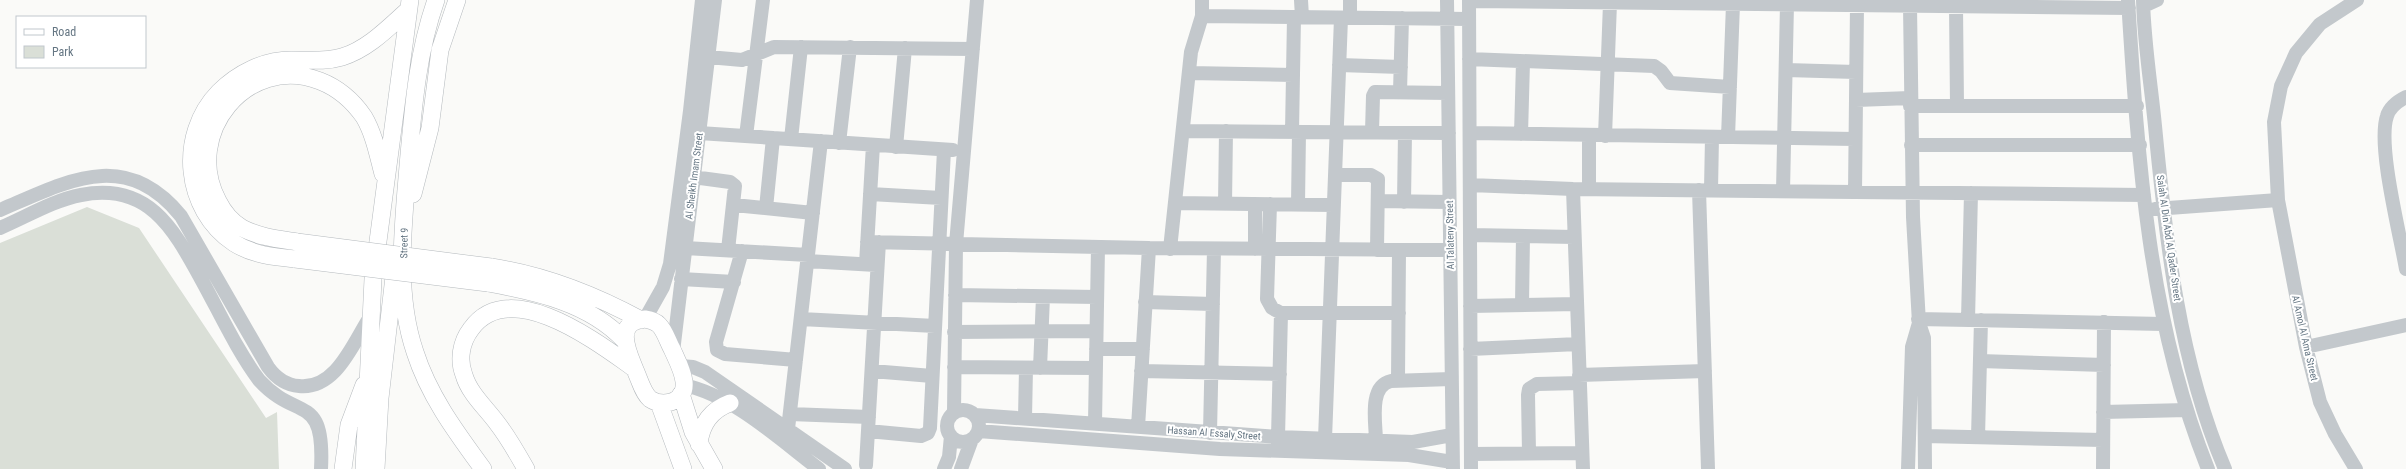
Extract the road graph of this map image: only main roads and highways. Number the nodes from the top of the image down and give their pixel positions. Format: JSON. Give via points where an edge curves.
{"nodes":[{"id":1,"x":436,"y":0,"type":"edge"},
{"id":2,"x":457,"y":0,"type":"edge"},
{"id":3,"x":409,"y":5,"type":"edge"},
{"id":4,"x":386,"y":182,"type":"junction"},
{"id":5,"x":404,"y":214,"type":"junction"},
{"id":6,"x":403,"y":231,"type":"junction"},
{"id":7,"x":490,"y":275,"type":"junction"},
{"id":8,"x":643,"y":319,"type":"junction"},
{"id":9,"x":624,"y":340,"type":"junction"},
{"id":10,"x":635,"y":369,"type":"junction"},
{"id":11,"x":367,"y":380,"type":"junction"},
{"id":12,"x":683,"y":390,"type":"junction"},
{"id":13,"x":659,"y":403,"type":"junction"},
{"id":14,"x":730,"y":403,"type":"road end"},
{"id":15,"x":698,"y":444,"type":"junction"},
{"id":16,"x":343,"y":469,"type":"edge"},
{"id":17,"x":364,"y":469,"type":"edge"},
{"id":18,"x":376,"y":469,"type":"edge"},
{"id":19,"x":483,"y":469,"type":"edge"},
{"id":20,"x":526,"y":469,"type":"edge"},
{"id":21,"x":683,"y":469,"type":"edge"},
{"id":22,"x":714,"y":469,"type":"edge"}],
"edges":[{"from":1,"to":5,"type":"main road","name":"Street 9","via":[[426,32],[417,78]]},
{"from":2,"to":5,"type":"main road","via":[[440,50],[423,163]]},
{"from":3,"to":4,"type":"main road"},
{"from":3,"to":7,"type":"main road","bridge":true,"via":[[371,42],[348,55],[322,61],[278,61],[245,72],[217,94],[199,123],[192,146],[191,169],[196,191],[211,221],[226,237],[244,248],[265,255]]},
{"from":4,"to":7,"type":"main road","bridge":true,"via":[[373,137],[364,118],[351,101],[335,88],[305,77],[283,76],[262,81],[243,92],[227,106],[212,135],[208,155],[211,186],[220,205],[240,227],[266,237]]},
{"from":4,"to":11,"type":"main road","via":[[370,317]]},
{"from":5,"to":6,"type":"main road","name":"Street 9"},
{"from":6,"to":18,"type":"main road","via":[[392,293],[380,398]]},
{"from":6,"to":19,"type":"main road","name":"Street 9","via":[[404,300],[416,356],[434,398]]},
{"from":7,"to":8,"type":"main road","via":[[528,274],[563,284]]},
{"from":7,"to":9,"type":"main road","via":[[580,308],[608,325]]},
{"from":8,"to":9,"type":"main road","via":[[629,327]]},
{"from":8,"to":12,"type":"main road","via":[[654,322],[661,328],[676,359]]},
{"from":9,"to":10,"type":"main road"},
{"from":10,"to":13,"type":"main road","via":[[646,395]]},
{"from":10,"to":20,"type":"main road","via":[[590,337],[542,315],[509,309],[493,312],[478,321],[468,334],[462,350],[464,375],[472,390],[508,438]]},
{"from":11,"to":16,"type":"main road","via":[[351,419]]},
{"from":11,"to":17,"type":"main road"},
{"from":12,"to":13,"type":"main road","via":[[669,403]]},
{"from":12,"to":15,"type":"main road"},
{"from":13,"to":21,"type":"main road","via":[[672,445]]},
{"from":14,"to":15,"type":"main road","via":[[708,418],[701,430]]},
{"from":15,"to":22,"type":"main road"}]}
